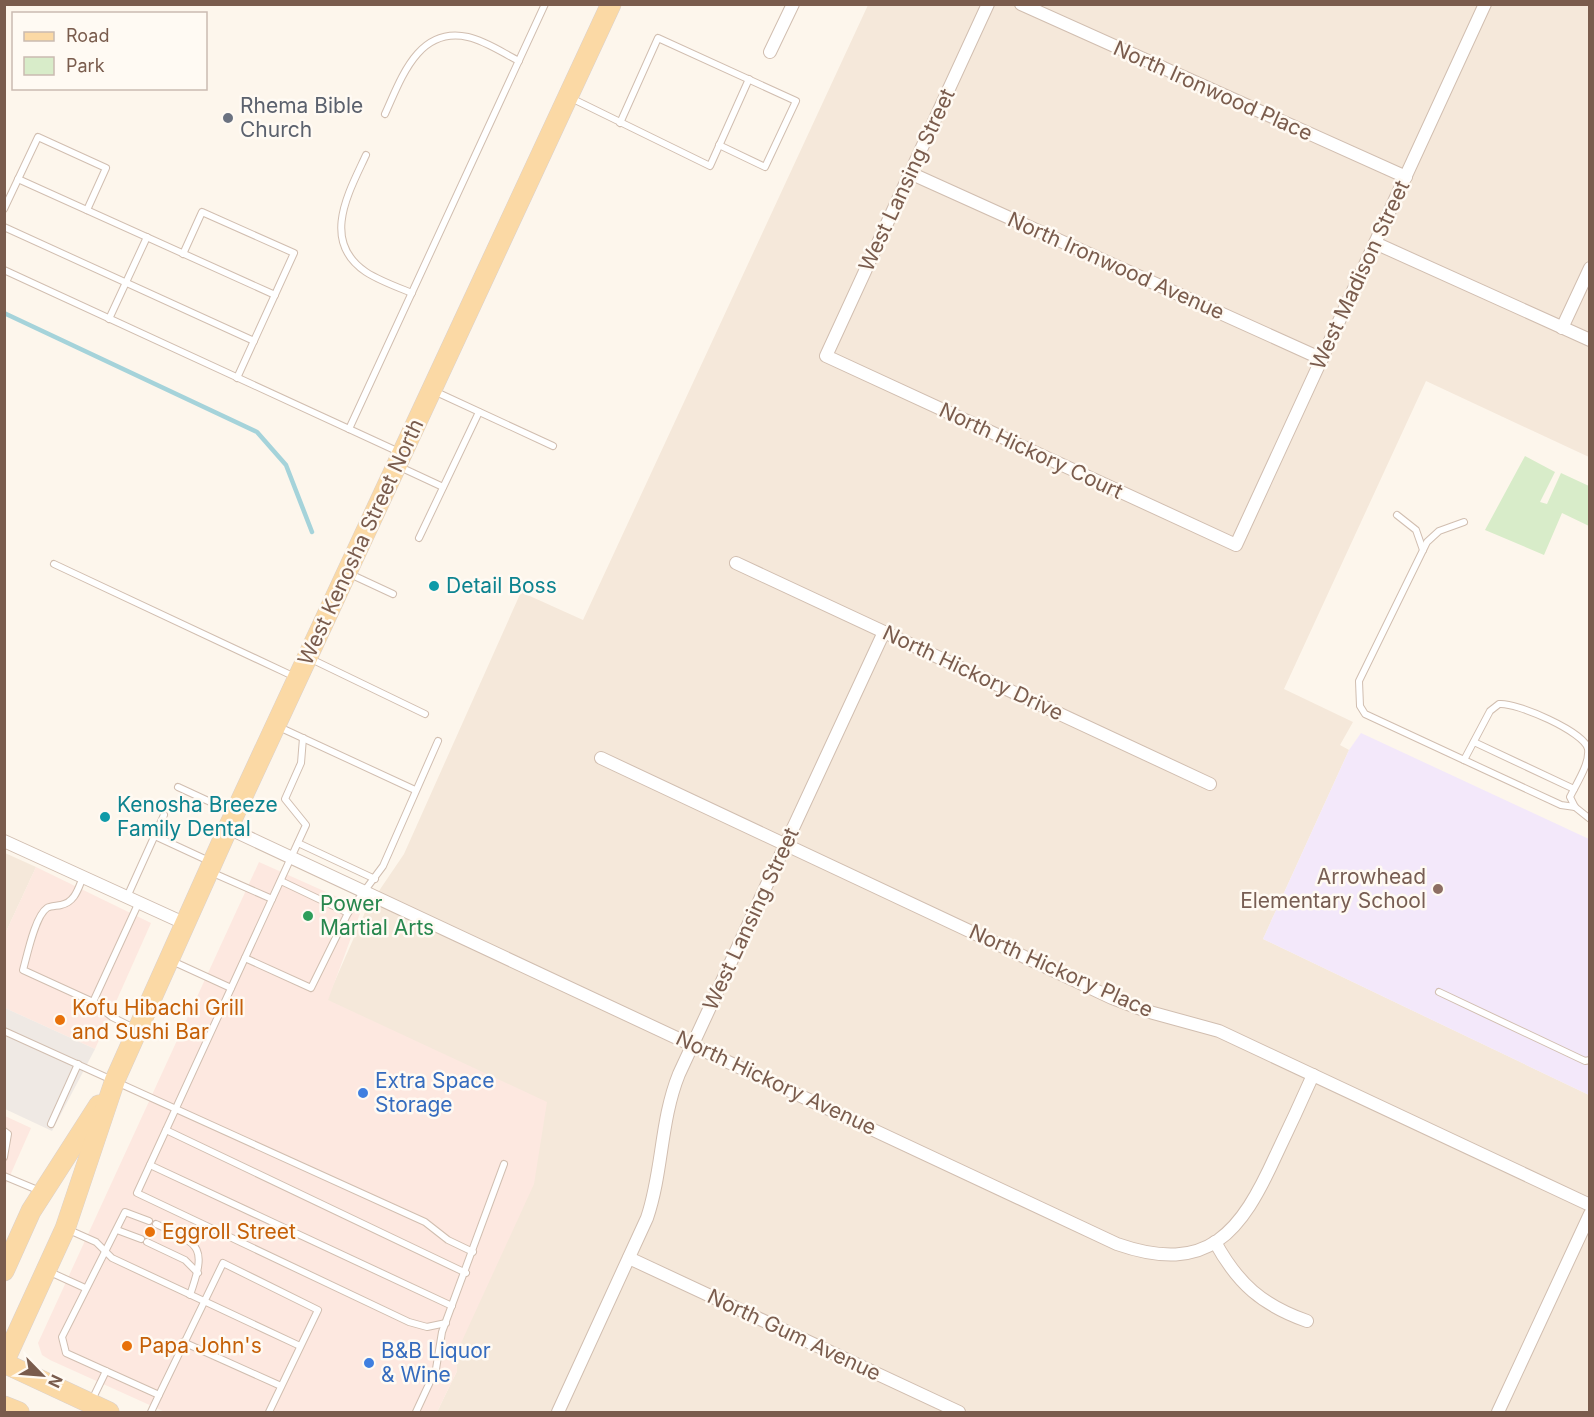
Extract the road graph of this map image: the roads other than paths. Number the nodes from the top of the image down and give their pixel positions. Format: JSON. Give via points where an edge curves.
{"nodes":[{"id":1,"x":545,"y":4,"type":"edge"},
{"id":2,"x":611,"y":4,"type":"edge"},
{"id":3,"x":793,"y":4,"type":"edge"},
{"id":4,"x":988,"y":4,"type":"edge"},
{"id":5,"x":1021,"y":4,"type":"edge"},
{"id":6,"x":1485,"y":4,"type":"edge"},
{"id":7,"x":770,"y":52,"type":"dead end"},
{"id":8,"x":519,"y":61,"type":"junction"},
{"id":9,"x":750,"y":79,"type":"junction"},
{"id":10,"x":568,"y":96,"type":"junction"},
{"id":11,"x":385,"y":114,"type":"dead end"},
{"id":12,"x":620,"y":123,"type":"junction"},
{"id":13,"x":719,"y":145,"type":"junction"},
{"id":14,"x":366,"y":155,"type":"dead end"},
{"id":15,"x":910,"y":173,"type":"junction"},
{"id":16,"x":1406,"y":177,"type":"junction"},
{"id":17,"x":18,"y":179,"type":"junction"},
{"id":18,"x":4,"y":209,"type":"edge"},
{"id":19,"x":87,"y":210,"type":"junction"},
{"id":20,"x":4,"y":227,"type":"edge"},
{"id":21,"x":147,"y":237,"type":"junction"},
{"id":22,"x":1375,"y":243,"type":"junction"},
{"id":23,"x":183,"y":254,"type":"junction"},
{"id":24,"x":1590,"y":268,"type":"edge"},
{"id":25,"x":4,"y":270,"type":"edge"},
{"id":26,"x":126,"y":283,"type":"junction"},
{"id":27,"x":412,"y":293,"type":"junction"},
{"id":28,"x":275,"y":295,"type":"junction"},
{"id":29,"x":109,"y":319,"type":"junction"},
{"id":30,"x":1562,"y":328,"type":"junction"},
{"id":31,"x":1590,"y":340,"type":"edge"},
{"id":32,"x":254,"y":341,"type":"junction"},
{"id":33,"x":826,"y":356,"type":"joint"},
{"id":34,"x":1322,"y":359,"type":"junction"},
{"id":35,"x":237,"y":378,"type":"junction"},
{"id":36,"x":431,"y":390,"type":"junction"},
{"id":37,"x":478,"y":412,"type":"junction"},
{"id":38,"x":349,"y":429,"type":"junction"},
{"id":39,"x":553,"y":446,"type":"dead end"},
{"id":40,"x":400,"y":460,"type":"junction"},
{"id":41,"x":443,"y":487,"type":"junction"},
{"id":42,"x":1397,"y":515,"type":"dead end"},
{"id":43,"x":1464,"y":522,"type":"dead end"},
{"id":44,"x":419,"y":538,"type":"dead end"},
{"id":45,"x":1236,"y":545,"type":"joint"},
{"id":46,"x":1423,"y":551,"type":"junction"},
{"id":47,"x":736,"y":563,"type":"dead end"},
{"id":48,"x":54,"y":564,"type":"dead end"},
{"id":49,"x":347,"y":573,"type":"junction"},
{"id":50,"x":393,"y":594,"type":"dead end"},
{"id":51,"x":884,"y":632,"type":"junction"},
{"id":52,"x":308,"y":657,"type":"junction"},
{"id":53,"x":298,"y":678,"type":"junction"},
{"id":54,"x":425,"y":714,"type":"dead end"},
{"id":55,"x":276,"y":725,"type":"junction"},
{"id":56,"x":303,"y":738,"type":"junction"},
{"id":57,"x":438,"y":741,"type":"dead end"},
{"id":58,"x":1474,"y":742,"type":"junction"},
{"id":59,"x":601,"y":758,"type":"dead end"},
{"id":60,"x":1464,"y":760,"type":"junction"},
{"id":61,"x":1210,"y":784,"type":"dead end"},
{"id":62,"x":178,"y":787,"type":"dead end"},
{"id":63,"x":1574,"y":789,"type":"junction"},
{"id":64,"x":415,"y":790,"type":"junction"},
{"id":65,"x":1575,"y":807,"type":"junction"},
{"id":66,"x":164,"y":815,"type":"dead end"},
{"id":67,"x":1590,"y":819,"type":"edge"},
{"id":68,"x":232,"y":821,"type":"junction"},
{"id":69,"x":155,"y":836,"type":"junction"},
{"id":70,"x":4,"y":842,"type":"edge"},
{"id":71,"x":298,"y":843,"type":"junction"},
{"id":72,"x":786,"y":844,"type":"junction"},
{"id":73,"x":292,"y":857,"type":"junction"},
{"id":74,"x":211,"y":867,"type":"junction"},
{"id":75,"x":83,"y":877,"type":"junction"},
{"id":76,"x":375,"y":879,"type":"junction"},
{"id":77,"x":281,"y":881,"type":"junction"},
{"id":78,"x":364,"y":890,"type":"junction"},
{"id":79,"x":133,"y":899,"type":"junction"},
{"id":80,"x":272,"y":899,"type":"junction"},
{"id":81,"x":348,"y":913,"type":"junction"},
{"id":82,"x":186,"y":924,"type":"junction"},
{"id":83,"x":245,"y":958,"type":"junction"},
{"id":84,"x":169,"y":959,"type":"junction"},
{"id":85,"x":231,"y":988,"type":"junction"},
{"id":86,"x":1439,"y":992,"type":"dead end"},
{"id":87,"x":93,"y":1002,"type":"junction"},
{"id":88,"x":138,"y":1029,"type":"junction"},
{"id":89,"x":4,"y":1031,"type":"edge"},
{"id":90,"x":693,"y":1044,"type":"junction"},
{"id":91,"x":1590,"y":1060,"type":"edge"},
{"id":92,"x":78,"y":1064,"type":"junction"},
{"id":93,"x":1313,"y":1075,"type":"junction"},
{"id":94,"x":115,"y":1080,"type":"junction"},
{"id":95,"x":176,"y":1108,"type":"junction"},
{"id":96,"x":51,"y":1124,"type":"dead end"},
{"id":97,"x":166,"y":1130,"type":"junction"},
{"id":98,"x":4,"y":1131,"type":"edge"},
{"id":99,"x":4,"y":1157,"type":"edge"},
{"id":100,"x":504,"y":1164,"type":"dead end"},
{"id":101,"x":150,"y":1165,"type":"junction"},
{"id":102,"x":4,"y":1176,"type":"edge"},
{"id":103,"x":43,"y":1193,"type":"junction"},
{"id":104,"x":1590,"y":1205,"type":"edge"},
{"id":105,"x":1590,"y":1214,"type":"edge"},
{"id":106,"x":65,"y":1229,"type":"junction"},
{"id":107,"x":117,"y":1230,"type":"junction"},
{"id":108,"x":1215,"y":1242,"type":"junction"},
{"id":109,"x":107,"y":1250,"type":"junction"},
{"id":110,"x":472,"y":1252,"type":"junction"},
{"id":111,"x":629,"y":1258,"type":"junction"},
{"id":112,"x":4,"y":1271,"type":"edge"},
{"id":113,"x":46,"y":1271,"type":"junction"},
{"id":114,"x":198,"y":1273,"type":"junction"},
{"id":115,"x":466,"y":1273,"type":"junction"},
{"id":116,"x":85,"y":1288,"type":"junction"},
{"id":117,"x":190,"y":1295,"type":"junction"},
{"id":118,"x":204,"y":1302,"type":"junction"},
{"id":119,"x":452,"y":1306,"type":"junction"},
{"id":120,"x":1306,"y":1321,"type":"dead end"},
{"id":121,"x":446,"y":1323,"type":"junction"},
{"id":122,"x":183,"y":1342,"type":"junction"},
{"id":123,"x":300,"y":1346,"type":"junction"},
{"id":124,"x":4,"y":1363,"type":"edge"},
{"id":125,"x":106,"y":1371,"type":"junction"},
{"id":126,"x":281,"y":1386,"type":"junction"},
{"id":127,"x":159,"y":1395,"type":"junction"},
{"id":128,"x":90,"y":1404,"type":"junction"},
{"id":129,"x":4,"y":1406,"type":"edge"},
{"id":130,"x":19,"y":1413,"type":"edge"},
{"id":131,"x":109,"y":1413,"type":"edge"},
{"id":132,"x":151,"y":1413,"type":"edge"},
{"id":133,"x":269,"y":1413,"type":"edge"},
{"id":134,"x":416,"y":1413,"type":"edge"},
{"id":135,"x":558,"y":1413,"type":"edge"},
{"id":136,"x":959,"y":1413,"type":"edge"},
{"id":137,"x":1498,"y":1413,"type":"edge"}],
"edges":[{"from":1,"to":8,"type":"lane"},
{"from":2,"to":10,"type":"main road","name":"West Kenosha Street North"},
{"from":3,"to":7,"type":"street"},
{"from":4,"to":15,"type":"street","name":"West Lansing Street"},
{"from":5,"to":16,"type":"street","name":"North Ironwood Place"},
{"from":6,"to":16,"type":"street","name":"West Madison Street"},
{"from":8,"to":11,"type":"lane","via":[[469,37],[444,37],[420,50],[410,61]]},
{"from":8,"to":27,"type":"lane"},
{"from":9,"to":12,"type":"lane","via":[[658,38]]},
{"from":9,"to":13,"type":"lane"},
{"from":9,"to":13,"type":"lane","via":[[796,101],[765,167]]},
{"from":10,"to":12,"type":"lane"},
{"from":10,"to":36,"type":"main road","name":"West Kenosha Street North"},
{"from":12,"to":13,"type":"lane","via":[[710,166]]},
{"from":14,"to":27,"type":"lane","via":[[340,217],[346,249],[364,271]]},
{"from":15,"to":33,"type":"street","name":"West Lansing Street"},
{"from":15,"to":34,"type":"street","name":"North Ironwood Avenue"},
{"from":16,"to":22,"type":"street","name":"West Madison Street"},
{"from":17,"to":18,"type":"lane"},
{"from":17,"to":19,"type":"lane"},
{"from":17,"to":19,"type":"lane","via":[[38,137],[106,168]]},
{"from":19,"to":21,"type":"lane"},
{"from":20,"to":26,"type":"lane"},
{"from":21,"to":23,"type":"lane"},
{"from":21,"to":26,"type":"lane"},
{"from":22,"to":30,"type":"street"},
{"from":22,"to":34,"type":"street","name":"West Madison Street"},
{"from":23,"to":28,"type":"lane"},
{"from":23,"to":28,"type":"lane","via":[[202,212],[294,253]]},
{"from":24,"to":30,"type":"street"},
{"from":25,"to":29,"type":"lane"},
{"from":26,"to":29,"type":"lane"},
{"from":26,"to":32,"type":"lane"},
{"from":27,"to":38,"type":"lane"},
{"from":28,"to":32,"type":"lane"},
{"from":29,"to":35,"type":"lane"},
{"from":30,"to":31,"type":"street"},
{"from":32,"to":35,"type":"lane"},
{"from":33,"to":45,"type":"street","name":"North Hickory Court"},
{"from":34,"to":45,"type":"street","name":"West Madison Street"},
{"from":35,"to":38,"type":"lane"},
{"from":36,"to":37,"type":"lane"},
{"from":36,"to":40,"type":"main road","name":"West Kenosha Street North"},
{"from":37,"to":39,"type":"lane"},
{"from":37,"to":41,"type":"lane"},
{"from":38,"to":40,"type":"lane"},
{"from":40,"to":41,"type":"lane"},
{"from":40,"to":49,"type":"main road","name":"West Kenosha Street North"},
{"from":41,"to":44,"type":"lane"},
{"from":42,"to":46,"type":"lane","via":[[1416,530]]},
{"from":43,"to":46,"type":"lane","via":[[1439,531]]},
{"from":46,"to":60,"type":"lane","via":[[1359,681],[1360,706],[1365,714]]},
{"from":47,"to":51,"type":"street","name":"North Hickory Drive"},
{"from":48,"to":53,"type":"lane"},
{"from":49,"to":50,"type":"lane"},
{"from":49,"to":52,"type":"main road","name":"West Kenosha Street North"},
{"from":51,"to":61,"type":"street","name":"North Hickory Drive"},
{"from":51,"to":72,"type":"street","name":"West Lansing Street"},
{"from":52,"to":53,"type":"main road","name":"West Kenosha Street North"},
{"from":52,"to":54,"type":"lane"},
{"from":53,"to":55,"type":"main road","name":"West Kenosha Street North"},
{"from":55,"to":56,"type":"lane"},
{"from":55,"to":68,"type":"main road","name":"West Kenosha Street North"},
{"from":56,"to":64,"type":"lane"},
{"from":56,"to":71,"type":"lane","via":[[301,764],[285,799],[306,825]]},
{"from":57,"to":64,"type":"lane"},
{"from":58,"to":60,"type":"lane"},
{"from":58,"to":63,"type":"lane"},
{"from":58,"to":63,"type":"lane","via":[[1490,711],[1499,704],[1521,706],[1581,737],[1588,747],[1588,757]]},
{"from":59,"to":72,"type":"street","name":"North Hickory Place"},
{"from":60,"to":65,"type":"lane","via":[[1561,805]]},
{"from":62,"to":68,"type":"lane"},
{"from":63,"to":65,"type":"lane","via":[[1570,797]]},
{"from":64,"to":76,"type":"lane"},
{"from":65,"to":67,"type":"lane"},
{"from":66,"to":69,"type":"lane"},
{"from":68,"to":73,"type":"street","name":"North Hickory Avenue"},
{"from":68,"to":74,"type":"main road","name":"West Kenosha Street North"},
{"from":69,"to":74,"type":"lane"},
{"from":69,"to":79,"type":"lane"},
{"from":70,"to":75,"type":"street"},
{"from":71,"to":73,"type":"lane"},
{"from":71,"to":76,"type":"lane"},
{"from":72,"to":90,"type":"street","name":"West Lansing Street"},
{"from":72,"to":93,"type":"street","name":"North Hickory Place","via":[[1125,1003],[1207,1027]]},
{"from":73,"to":77,"type":"lane"},
{"from":73,"to":78,"type":"street","name":"North Hickory Avenue"},
{"from":74,"to":80,"type":"lane"},
{"from":74,"to":82,"type":"main road","name":"West Kenosha Street North"},
{"from":75,"to":79,"type":"street"},
{"from":75,"to":87,"type":"lane","via":[[73,899],[44,912],[23,970]]},
{"from":76,"to":78,"type":"lane"},
{"from":77,"to":80,"type":"lane"},
{"from":77,"to":81,"type":"lane"},
{"from":78,"to":81,"type":"lane"},
{"from":78,"to":90,"type":"street","name":"North Hickory Avenue"},
{"from":79,"to":82,"type":"street"},
{"from":79,"to":87,"type":"lane"},
{"from":80,"to":83,"type":"lane"},
{"from":81,"to":83,"type":"lane","via":[[311,988]]},
{"from":82,"to":84,"type":"main road","name":"West Kenosha Street North"},
{"from":83,"to":85,"type":"lane"},
{"from":84,"to":85,"type":"lane"},
{"from":84,"to":88,"type":"main road","name":"West Kenosha Street North"},
{"from":85,"to":95,"type":"lane"},
{"from":86,"to":91,"type":"lane"},
{"from":87,"to":88,"type":"lane","via":[[112,1017]]},
{"from":88,"to":94,"type":"main road","name":"West Kenosha Street North"},
{"from":89,"to":92,"type":"lane"},
{"from":90,"to":108,"type":"street","name":"North Hickory Avenue","via":[[1117,1244],[1172,1255],[1194,1252]]},
{"from":90,"to":111,"type":"street","name":"West Lansing Street","via":[[669,1105],[652,1204]]},
{"from":92,"to":94,"type":"lane"},
{"from":92,"to":96,"type":"lane"},
{"from":93,"to":104,"type":"street","name":"North Hickory Place"},
{"from":93,"to":108,"type":"street","via":[[1252,1205],[1234,1228]]},
{"from":94,"to":95,"type":"lane"},
{"from":94,"to":103,"type":"main road","name":"West Kenosha Street North"},
{"from":94,"to":106,"type":"main road","name":"West Kenosha Street North"},
{"from":95,"to":97,"type":"lane"},
{"from":95,"to":110,"type":"lane","via":[[425,1222]]},
{"from":97,"to":101,"type":"lane"},
{"from":97,"to":115,"type":"lane"},
{"from":98,"to":99,"type":"lane","via":[[8,1134]]},
{"from":100,"to":110,"type":"lane"},
{"from":101,"to":119,"type":"lane"},
{"from":101,"to":121,"type":"lane","via":[[137,1193],[409,1322],[427,1327]]},
{"from":102,"to":103,"type":"lane"},
{"from":103,"to":112,"type":"main road","name":"West Kenosha Street North"},
{"from":105,"to":137,"type":"street"},
{"from":106,"to":109,"type":"lane"},
{"from":106,"to":113,"type":"main road","name":"West Kenosha Street North"},
{"from":107,"to":109,"type":"lane"},
{"from":107,"to":114,"type":"lane","via":[[185,1260]]},
{"from":107,"to":114,"type":"lane","via":[[125,1212],[188,1240],[201,1259]]},
{"from":108,"to":120,"type":"street","via":[[1232,1268],[1262,1299],[1277,1310]]},
{"from":109,"to":116,"type":"lane"},
{"from":109,"to":117,"type":"lane","via":[[112,1258]]},
{"from":110,"to":115,"type":"lane"},
{"from":111,"to":135,"type":"street","name":"West Lansing Street"},
{"from":111,"to":136,"type":"street","name":"North Gum Avenue"},
{"from":113,"to":116,"type":"lane"},
{"from":113,"to":124,"type":"main road","name":"West Kenosha Street North"},
{"from":114,"to":117,"type":"lane"},
{"from":115,"to":119,"type":"lane"},
{"from":116,"to":125,"type":"lane","via":[[62,1337],[66,1353]]},
{"from":117,"to":118,"type":"lane"},
{"from":118,"to":122,"type":"lane"},
{"from":118,"to":123,"type":"lane"},
{"from":118,"to":123,"type":"lane","via":[[222,1263],[318,1310]]},
{"from":119,"to":121,"type":"lane"},
{"from":121,"to":134,"type":"lane","via":[[436,1369]]},
{"from":122,"to":126,"type":"lane"},
{"from":122,"to":127,"type":"lane"},
{"from":123,"to":126,"type":"lane"},
{"from":124,"to":128,"type":"main road"},
{"from":125,"to":127,"type":"lane"},
{"from":125,"to":128,"type":"lane"},
{"from":126,"to":133,"type":"lane"},
{"from":127,"to":132,"type":"lane"},
{"from":128,"to":131,"type":"main road"},
{"from":129,"to":130,"type":"main road"}]}
